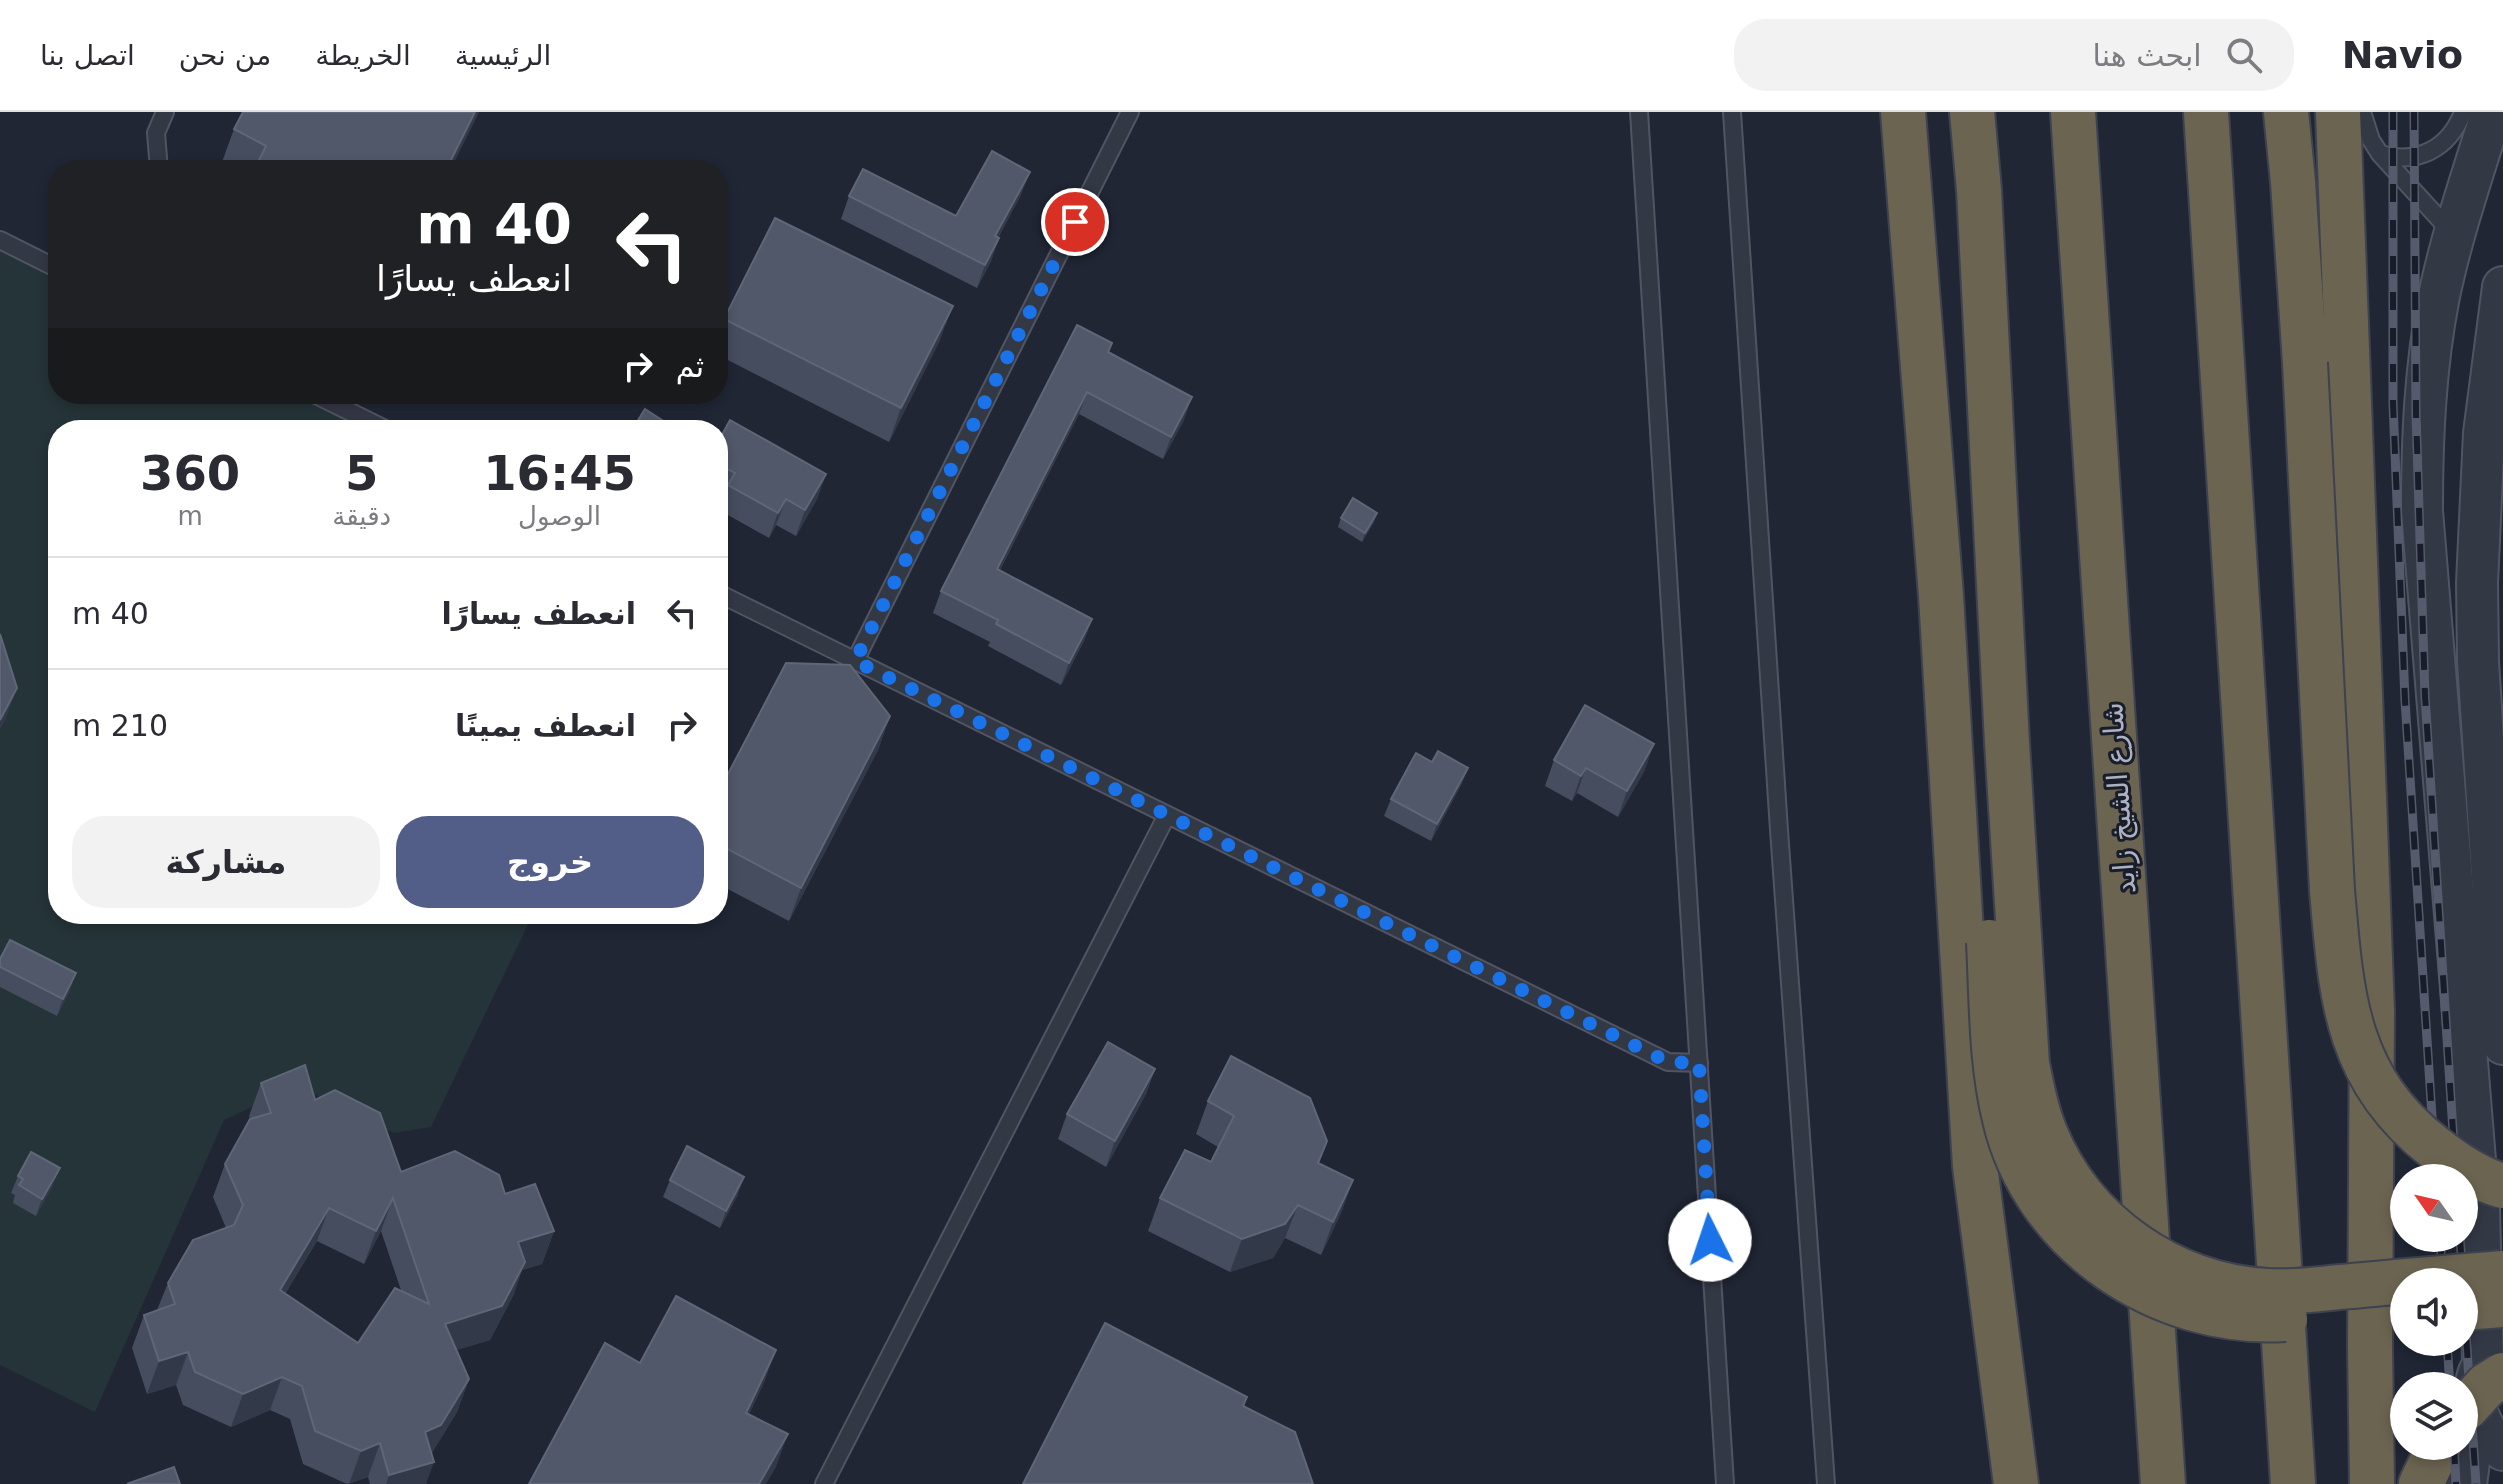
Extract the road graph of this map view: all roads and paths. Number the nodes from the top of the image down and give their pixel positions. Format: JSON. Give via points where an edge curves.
{"nodes":[{"id":1,"x":165,"y":112,"type":"edge"},
{"id":2,"x":1130,"y":112,"type":"edge"},
{"id":3,"x":1639,"y":112,"type":"edge"},
{"id":4,"x":1732,"y":112,"type":"edge"},
{"id":5,"x":1903,"y":112,"type":"edge"},
{"id":6,"x":1953,"y":112,"type":"edge"},
{"id":7,"x":1972,"y":112,"type":"edge"},
{"id":8,"x":2073,"y":112,"type":"edge"},
{"id":9,"x":2206,"y":112,"type":"edge"},
{"id":10,"x":2286,"y":112,"type":"edge"},
{"id":11,"x":2294,"y":112,"type":"edge"},
{"id":12,"x":2338,"y":112,"type":"edge"},
{"id":13,"x":2362,"y":112,"type":"edge"},
{"id":14,"x":2463,"y":112,"type":"edge"},
{"id":15,"x":2492,"y":112,"type":"edge"},
{"id":16,"x":2380,"y":154,"type":"junction"},
{"id":17,"x":158,"y":160,"type":"edge"},
{"id":18,"x":2293,"y":182,"type":"junction"},
{"id":19,"x":2454,"y":235,"type":"junction"},
{"id":20,"x":0,"y":240,"type":"edge"},
{"id":21,"x":48,"y":264,"type":"edge"},
{"id":22,"x":2503,"y":287,"type":"edge"},
{"id":23,"x":334,"y":404,"type":"edge"},
{"id":24,"x":367,"y":420,"type":"edge"},
{"id":25,"x":2494,"y":441,"type":"edge"},
{"id":26,"x":2477,"y":583,"type":"junction"},
{"id":27,"x":728,"y":598,"type":"edge"},
{"id":28,"x":855,"y":661,"type":"junction"},
{"id":29,"x":1992,"y":742,"type":"junction"},
{"id":30,"x":1167,"y":815,"type":"junction"},
{"id":31,"x":2500,"y":966,"type":"edge"},
{"id":32,"x":2503,"y":1044,"type":"edge"},
{"id":33,"x":1699,"y":1063,"type":"junction"},
{"id":34,"x":2503,"y":1186,"type":"edge"},
{"id":35,"x":2503,"y":1273,"type":"edge"},
{"id":36,"x":2503,"y":1305,"type":"edge"},
{"id":37,"x":2478,"y":1307,"type":"edge"},
{"id":38,"x":2390,"y":1313,"type":"edge"},
{"id":39,"x":2496,"y":1359,"type":"edge"},
{"id":40,"x":2478,"y":1398,"type":"edge"},
{"id":41,"x":2478,"y":1421,"type":"edge"},
{"id":42,"x":2503,"y":1450,"type":"edge"},
{"id":43,"x":2432,"y":1460,"type":"edge"},
{"id":44,"x":2467,"y":1460,"type":"edge"},
{"id":45,"x":824,"y":1484,"type":"edge"},
{"id":46,"x":1725,"y":1484,"type":"edge"},
{"id":47,"x":1826,"y":1484,"type":"edge"},
{"id":48,"x":2016,"y":1484,"type":"edge"},
{"id":49,"x":2163,"y":1484,"type":"edge"},
{"id":50,"x":2293,"y":1484,"type":"edge"},
{"id":51,"x":2372,"y":1484,"type":"edge"},
{"id":52,"x":2421,"y":1484,"type":"edge"},
{"id":53,"x":2466,"y":1484,"type":"edge"}],
"edges":[{"from":1,"to":17,"type":"lane","via":[[156,133]]},
{"from":2,"to":28,"type":"lane"},
{"from":3,"to":33,"type":"lane"},
{"from":4,"to":47,"type":"lane"},
{"from":5,"to":48,"type":"highway","via":[[1941,596],[1975,1166]]},
{"from":6,"to":29,"type":"highway"},
{"from":7,"to":29,"type":"highway","via":[[1979,190]]},
{"from":8,"to":49,"type":"highway","name":"شارع الشيخ زايد"},
{"from":9,"to":50,"type":"highway"},
{"from":10,"to":18,"type":"highway"},
{"from":11,"to":18,"type":"highway"},
{"from":12,"to":51,"type":"highway","via":[[2372,1011]]},
{"from":13,"to":16,"type":"lane"},
{"from":14,"to":16,"type":"lane","via":[[2448,139],[2428,153],[2404,159]]},
{"from":15,"to":19,"type":"street"},
{"from":16,"to":19,"type":"lane"},
{"from":18,"to":34,"type":"highway","bridge":true,"via":[[2332,890],[2346,1011],[2360,1056],[2412,1131],[2450,1161]]},
{"from":19,"to":26,"type":"street","via":[[2470,257],[2478,284],[2457,478],[2461,532]]},
{"from":19,"to":39,"type":"street","via":[[2430,350],[2422,511]]},
{"from":20,"to":21,"type":"lane"},
{"from":22,"to":25,"type":"street"},
{"from":23,"to":24,"type":"lane"},
{"from":25,"to":26,"type":"street"},
{"from":26,"to":31,"type":"street"},
{"from":27,"to":28,"type":"lane"},
{"from":28,"to":30,"type":"lane"},
{"from":29,"to":35,"type":"highway","bridge":true,"via":[[2034,1100],[2061,1167],[2106,1223],[2165,1264],[2233,1287],[2309,1289]]},
{"from":29,"to":38,"type":"highway","bridge":true,"via":[[1996,1071],[2005,1121],[2023,1169],[2049,1212],[2084,1250],[2124,1280],[2170,1303],[2219,1316],[2269,1320]]},
{"from":30,"to":33,"type":"lane","via":[[1668,1062]]},
{"from":30,"to":45,"type":"lane"},
{"from":31,"to":32,"type":"street"},
{"from":33,"to":46,"type":"lane"},
{"from":36,"to":37,"type":"highway","bridge":true},
{"from":39,"to":40,"type":"highway","bridge":true},
{"from":41,"to":42,"type":"street"},
{"from":43,"to":52,"type":"highway"},
{"from":44,"to":53,"type":"street"}]}
